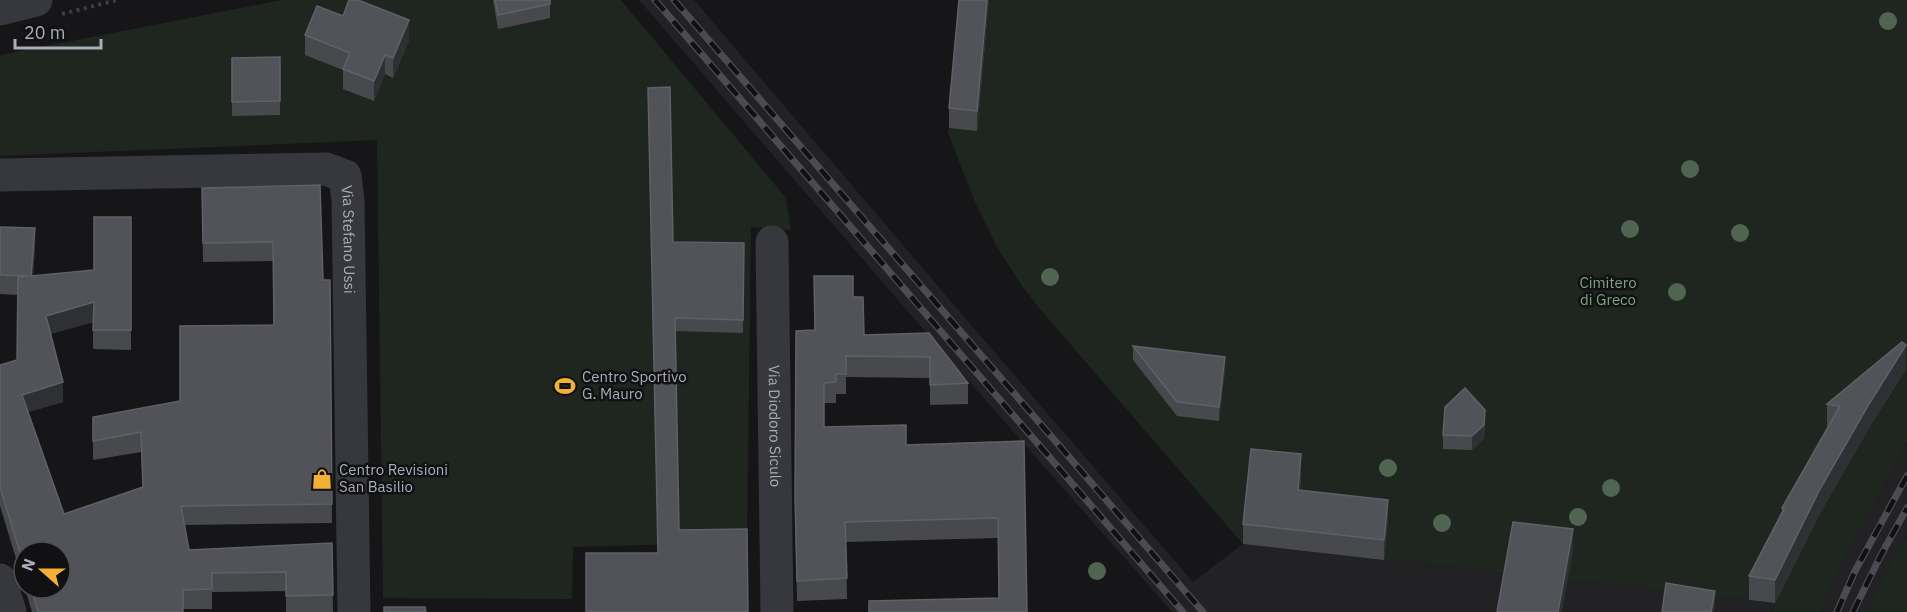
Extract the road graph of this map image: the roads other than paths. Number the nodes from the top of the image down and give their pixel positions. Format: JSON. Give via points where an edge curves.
{"nodes":[{"id":1,"x":36,"y":0,"type":"edge"},
{"id":2,"x":0,"y":9,"type":"edge"},
{"id":3,"x":0,"y":175,"type":"edge"},
{"id":4,"x":772,"y":242,"type":"dead end"},
{"id":5,"x":0,"y":580,"type":"edge"},
{"id":6,"x":10,"y":612,"type":"edge"},
{"id":7,"x":354,"y":612,"type":"edge"},
{"id":8,"x":777,"y":612,"type":"edge"}],
"edges":[{"from":1,"to":2,"type":"street"},
{"from":3,"to":7,"type":"street","name":"Via Stefano Ussi","via":[[326,169],[345,176]]},
{"from":4,"to":8,"type":"street","name":"Via Diodoro Siculo"},
{"from":5,"to":6,"type":"street"}]}
